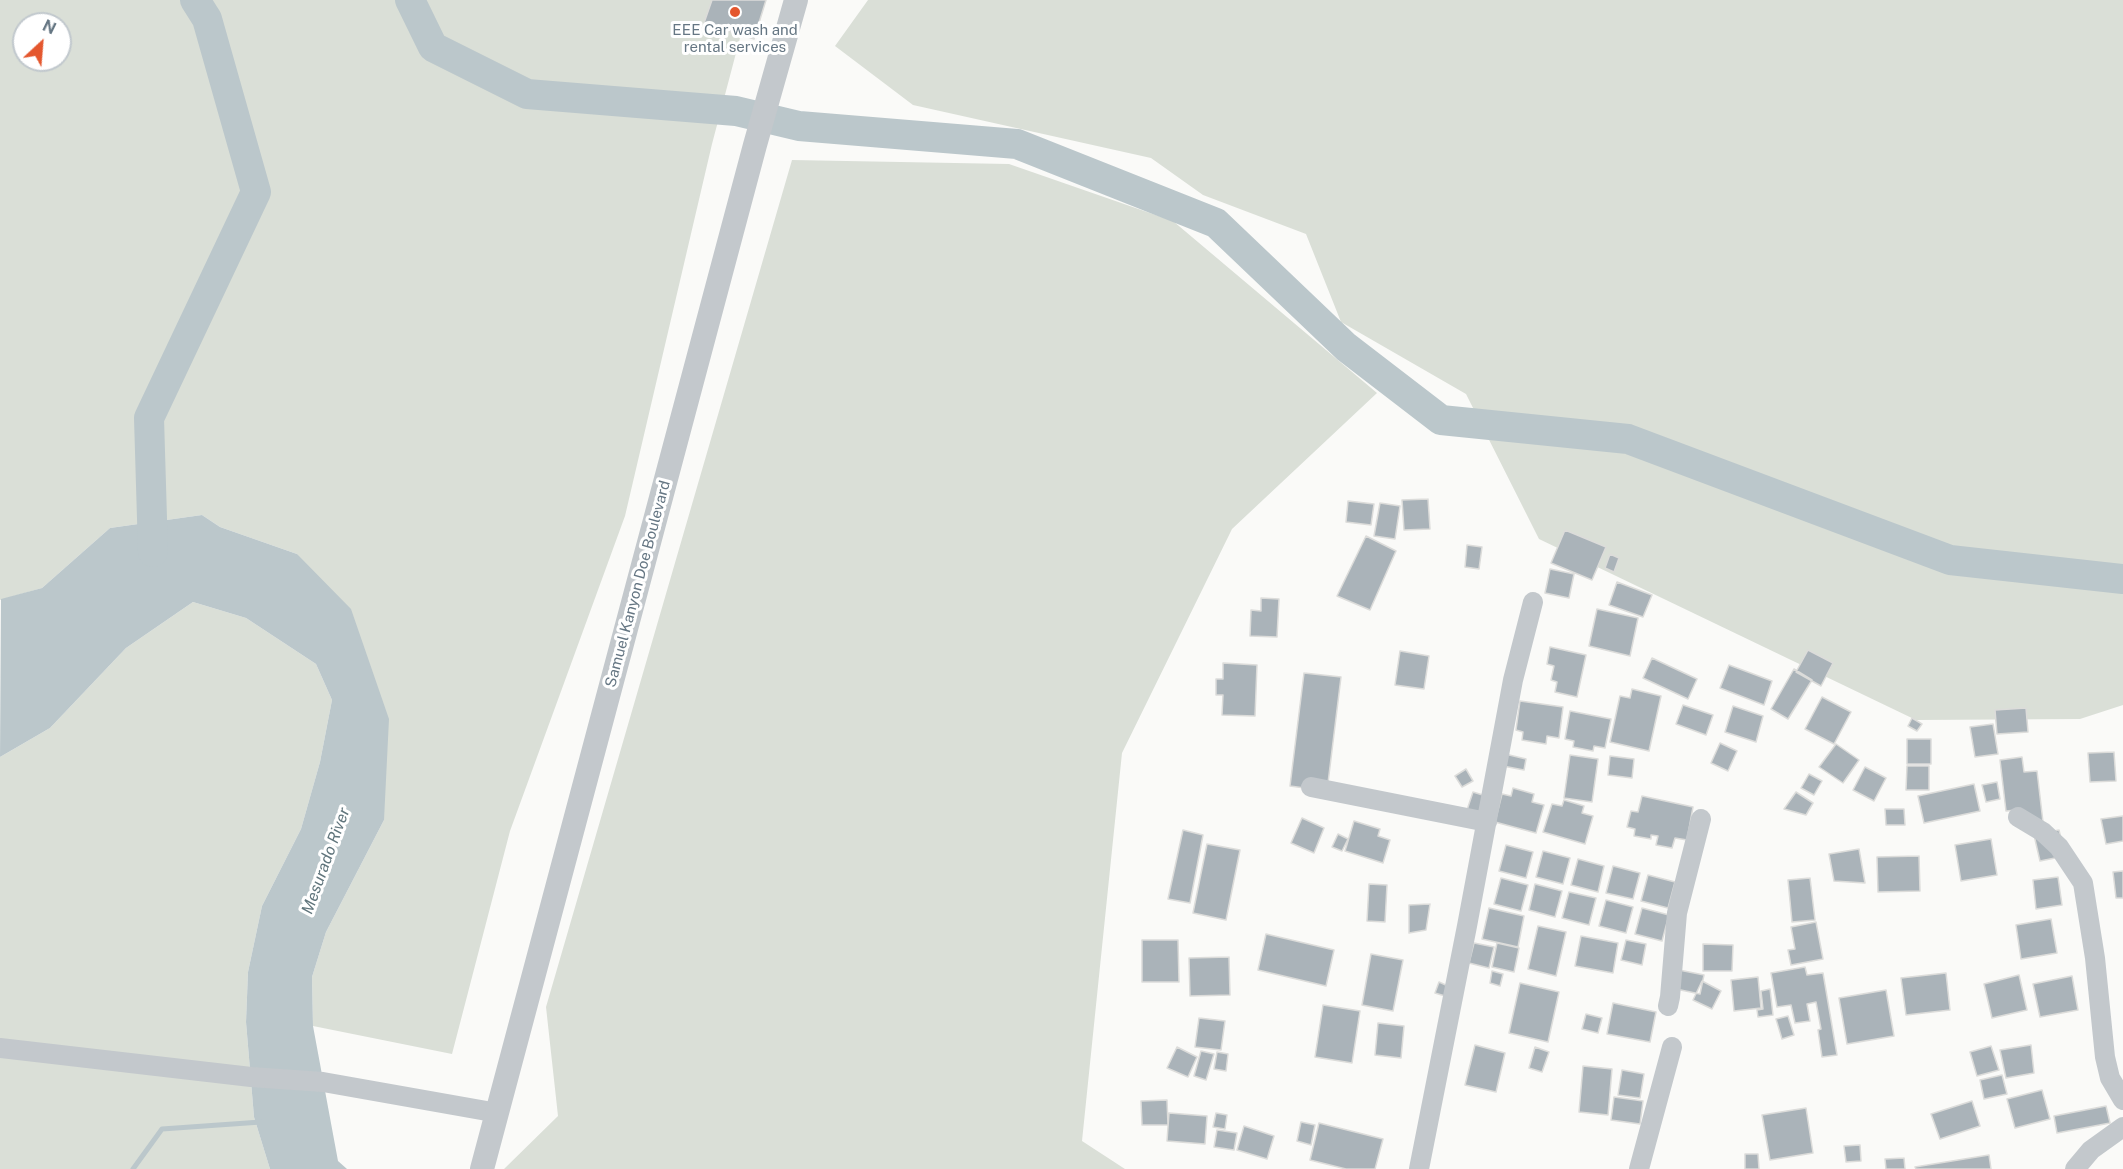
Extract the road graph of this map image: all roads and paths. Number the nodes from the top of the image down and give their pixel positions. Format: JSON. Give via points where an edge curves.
{"nodes":[{"id":1,"x":796,"y":0,"type":"edge"},
{"id":2,"x":1533,"y":602,"type":"dead end"},
{"id":3,"x":1311,"y":787,"type":"dead end"},
{"id":4,"x":2018,"y":818,"type":"dead end"},
{"id":5,"x":1701,"y":819,"type":"dead end"},
{"id":6,"x":1487,"y":822,"type":"junction"},
{"id":7,"x":1668,"y":1006,"type":"dead end"},
{"id":8,"x":1672,"y":1047,"type":"dead end"},
{"id":9,"x":0,"y":1048,"type":"edge"},
{"id":10,"x":2123,"y":1100,"type":"edge"},
{"id":11,"x":498,"y":1113,"type":"junction"},
{"id":12,"x":2123,"y":1127,"type":"edge"},
{"id":13,"x":482,"y":1169,"type":"edge"},
{"id":14,"x":1419,"y":1169,"type":"edge"},
{"id":15,"x":1639,"y":1169,"type":"edge"},
{"id":16,"x":2075,"y":1169,"type":"edge"}],
"edges":[{"from":1,"to":11,"type":"street","name":"Samuel Kanyon Doe Boulevard"},
{"from":2,"to":6,"type":"street","via":[[1513,680]]},
{"from":3,"to":6,"type":"street"},
{"from":4,"to":10,"type":"street","via":[[2043,832],[2059,847],[2083,883],[2105,1057],[2110,1078]]},
{"from":5,"to":7,"type":"street","via":[[1677,914]]},
{"from":6,"to":14,"type":"street"},
{"from":8,"to":15,"type":"street"},
{"from":9,"to":11,"type":"street","via":[[323,1082]]},
{"from":11,"to":13,"type":"street","name":"Samuel Kanyon Doe Boulevard"},
{"from":12,"to":16,"type":"street","via":[[2091,1150]]}]}
